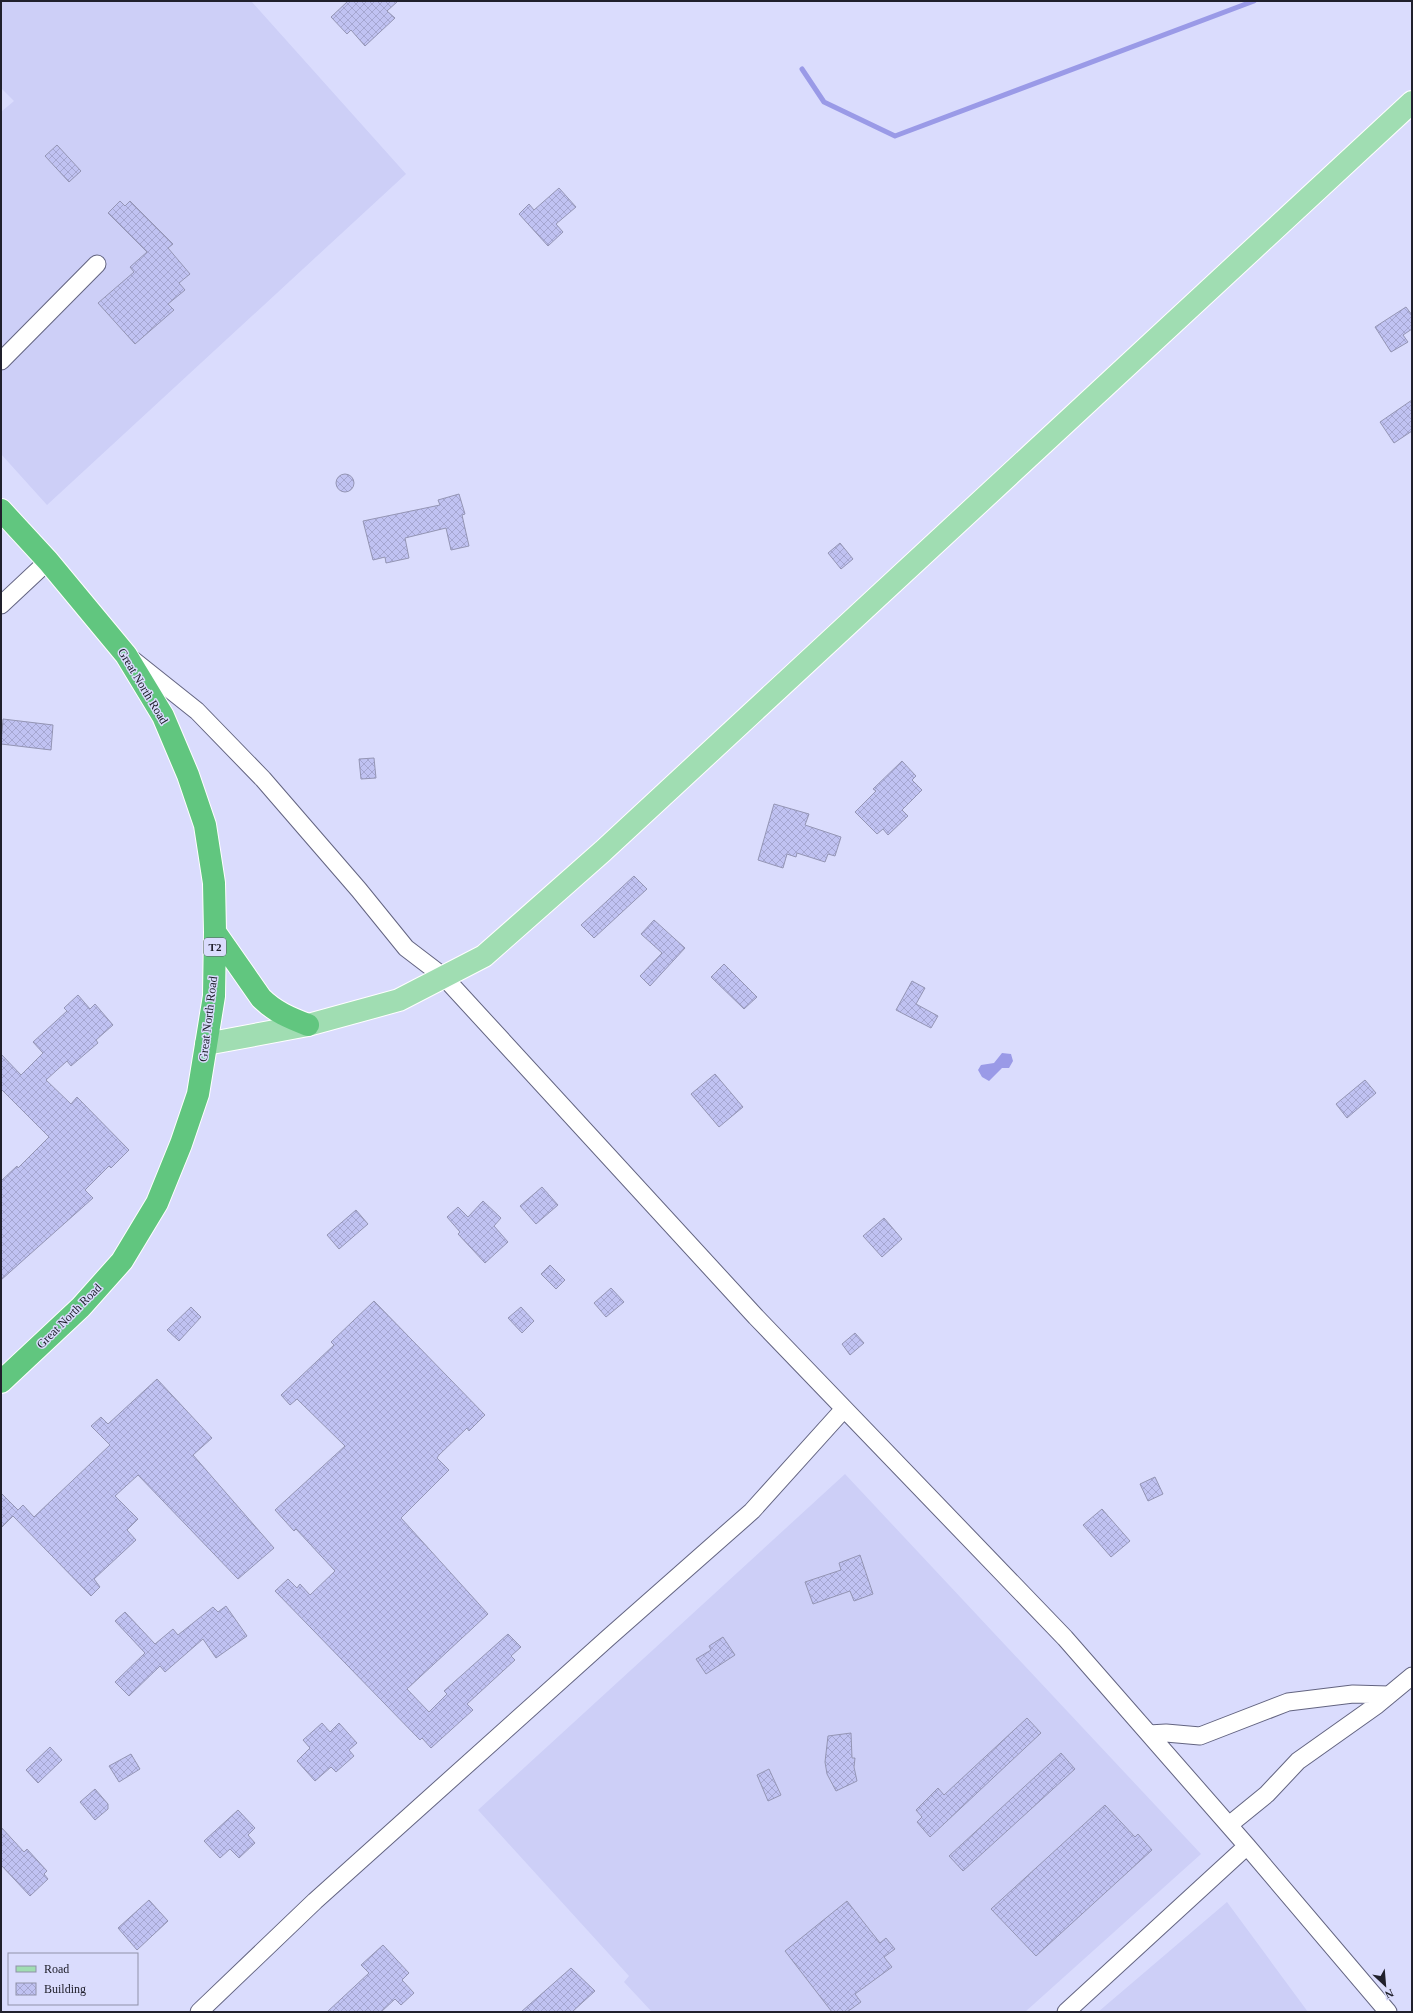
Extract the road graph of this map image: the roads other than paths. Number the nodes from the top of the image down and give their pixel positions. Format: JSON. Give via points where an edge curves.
{"nodes":[{"id":1,"x":1412,"y":102,"type":"edge"},
{"id":2,"x":97,"y":264,"type":"dead end"},
{"id":3,"x":1,"y":361,"type":"edge"},
{"id":4,"x":1,"y":510,"type":"edge"},
{"id":5,"x":48,"y":561,"type":"junction"},
{"id":6,"x":1,"y":605,"type":"edge"},
{"id":7,"x":126,"y":655,"type":"junction"},
{"id":8,"x":215,"y":932,"type":"junction"},
{"id":9,"x":444,"y":978,"type":"junction"},
{"id":10,"x":308,"y":1025,"type":"junction"},
{"id":11,"x":206,"y":1044,"type":"junction"},
{"id":12,"x":1,"y":1382,"type":"edge"},
{"id":13,"x":843,"y":1410,"type":"junction"},
{"id":14,"x":1412,"y":1676,"type":"edge"},
{"id":15,"x":1389,"y":1695,"type":"junction"},
{"id":16,"x":1149,"y":1734,"type":"junction"},
{"id":17,"x":1228,"y":1825,"type":"junction"},
{"id":18,"x":1248,"y":1846,"type":"junction"},
{"id":19,"x":200,"y":2012,"type":"edge"},
{"id":20,"x":1066,"y":2012,"type":"edge"},
{"id":21,"x":1388,"y":2012,"type":"edge"}],
"edges":[{"from":1,"to":9,"type":"main road","via":[[603,851],[484,956]]},
{"from":2,"to":3,"type":"street"},
{"from":4,"to":5,"type":"highway","name":"Great North Road","number":"T2"},
{"from":5,"to":6,"type":"street"},
{"from":5,"to":7,"type":"highway","name":"Great North Road","number":"T2"},
{"from":7,"to":8,"type":"highway","name":"Great North Road","number":"T2","via":[[163,716],[188,775],[205,825],[214,883]]},
{"from":7,"to":9,"type":"street","via":[[197,710],[263,779],[406,948]]},
{"from":8,"to":10,"type":"highway","via":[[261,998],[283,1015]]},
{"from":8,"to":11,"type":"highway","name":"Great North Road","number":"T2","via":[[214,996]]},
{"from":9,"to":10,"type":"main road","via":[[399,1000]]},
{"from":9,"to":13,"type":"street"},
{"from":10,"to":11,"type":"main road"},
{"from":11,"to":12,"type":"highway","name":"Great North Road","number":"T2","via":[[198,1094],[157,1204],[122,1261],[81,1307]]},
{"from":13,"to":16,"type":"street","via":[[1065,1638]]},
{"from":13,"to":19,"type":"street","via":[[752,1511],[321,1896]]},
{"from":14,"to":15,"type":"street"},
{"from":15,"to":16,"type":"street","via":[[1353,1694],[1288,1702],[1200,1736]]},
{"from":15,"to":17,"type":"street","via":[[1298,1761],[1267,1794]]},
{"from":16,"to":17,"type":"street"},
{"from":17,"to":18,"type":"street"},
{"from":18,"to":20,"type":"street"},
{"from":18,"to":21,"type":"street"}]}
